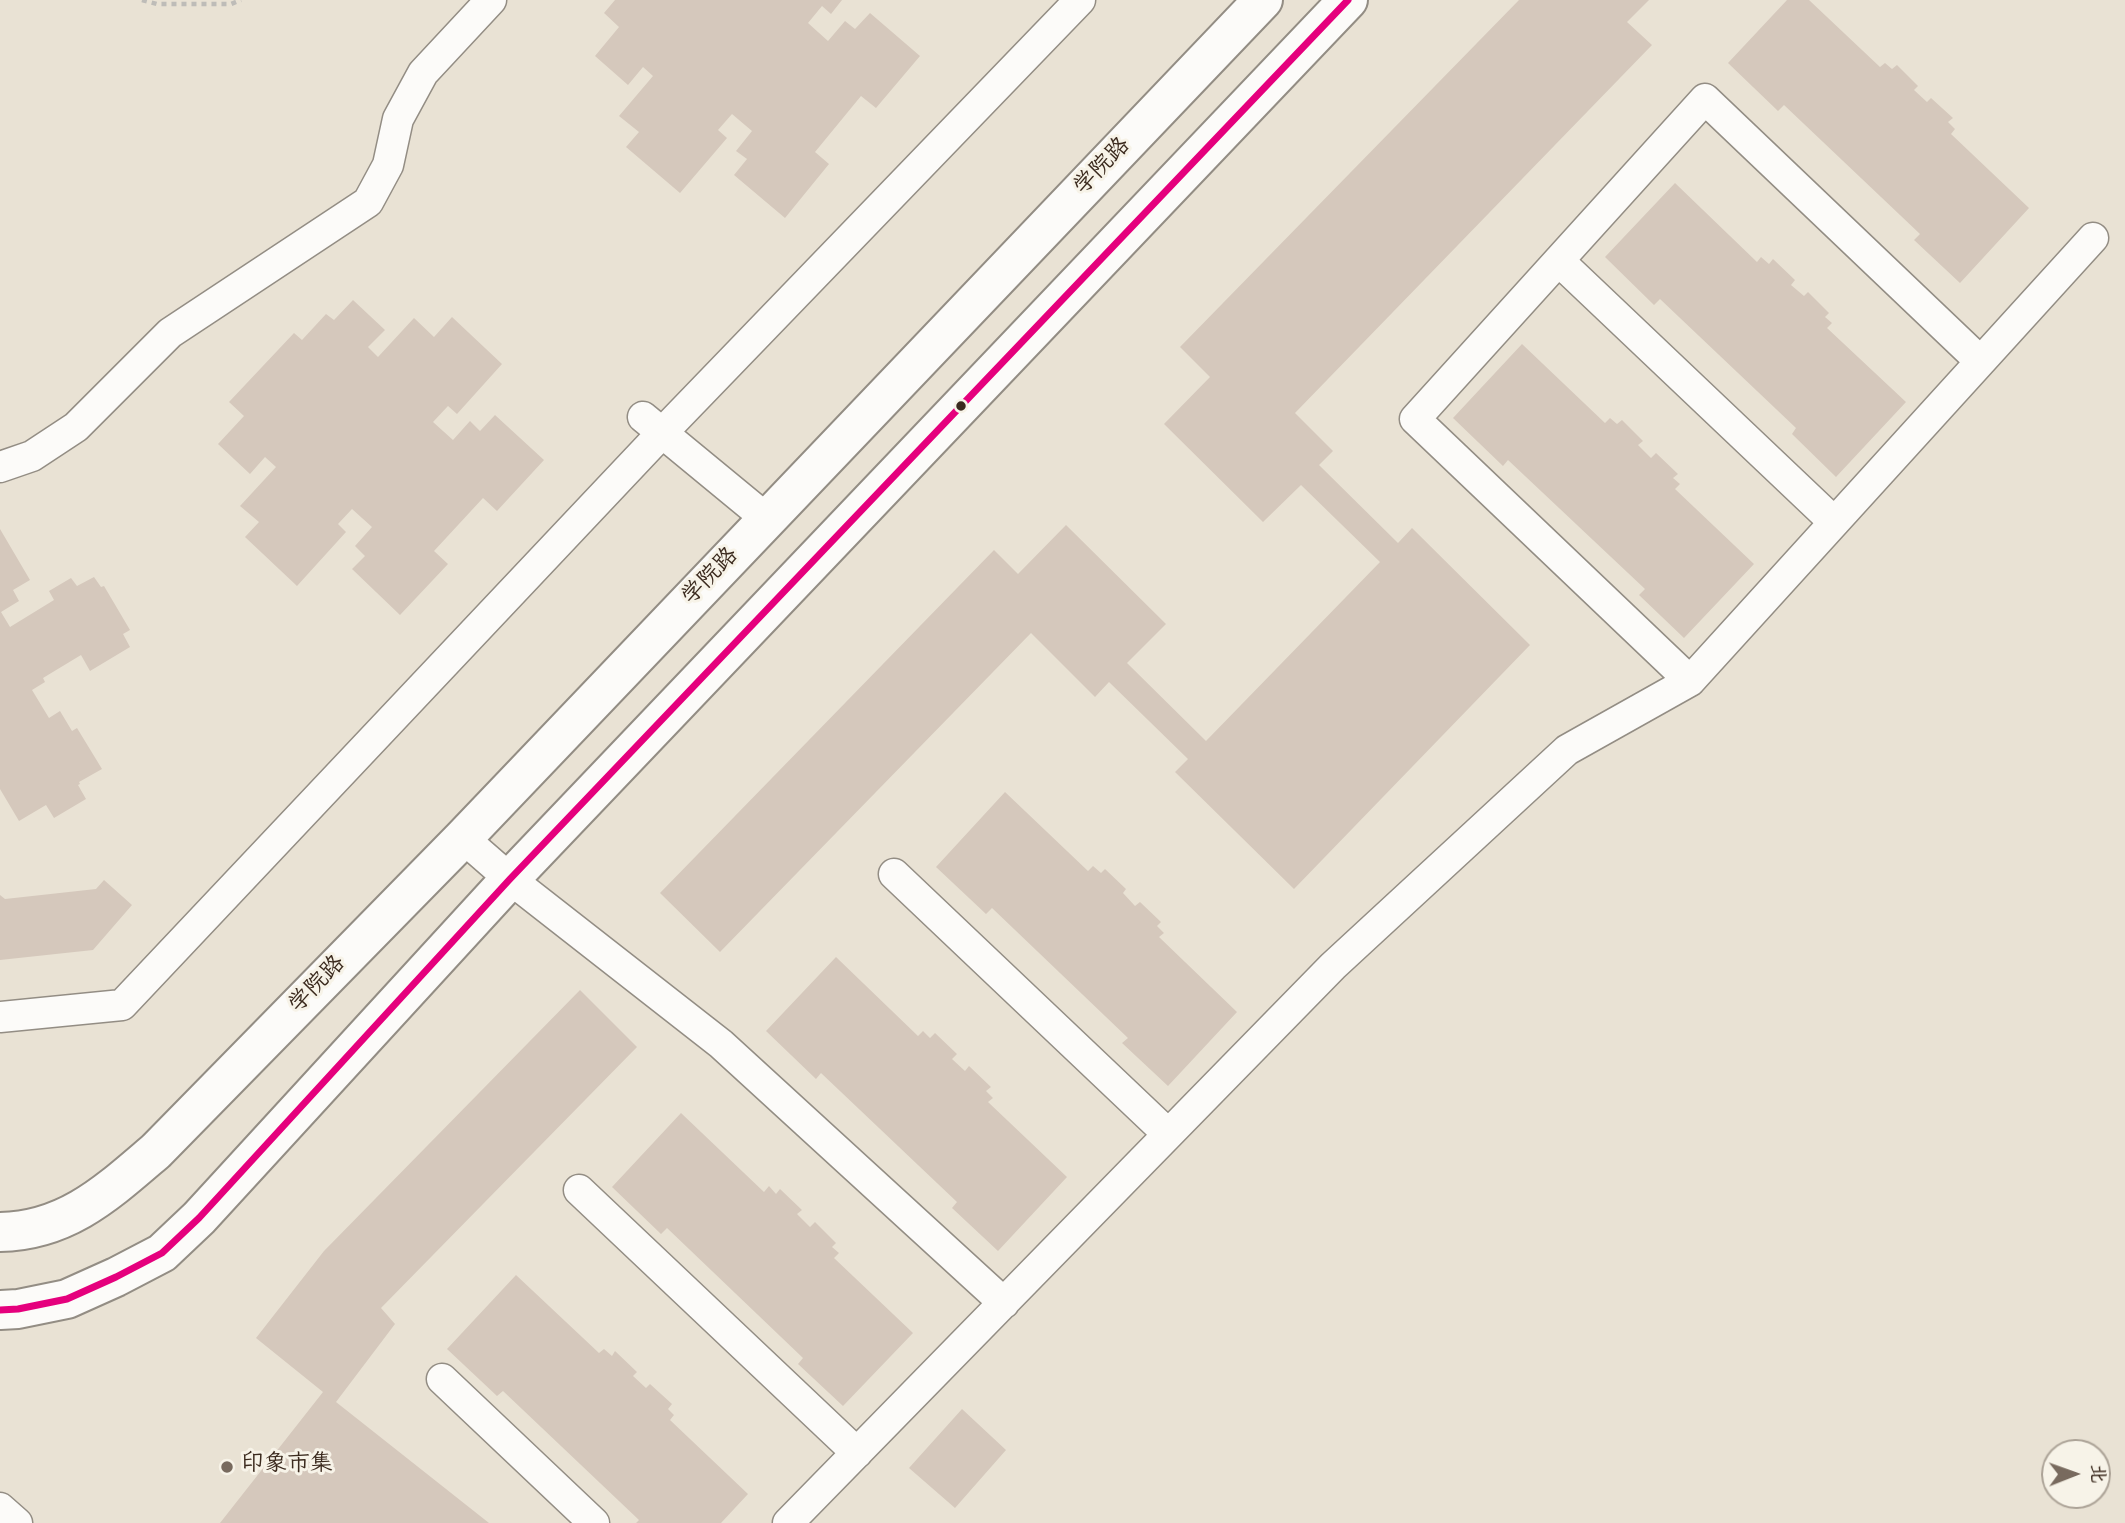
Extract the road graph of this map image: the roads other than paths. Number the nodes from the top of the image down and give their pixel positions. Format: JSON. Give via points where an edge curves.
{"nodes":[{"id":1,"x":491,"y":0,"type":"edge"},
{"id":2,"x":1080,"y":0,"type":"edge"},
{"id":3,"x":1263,"y":0,"type":"edge"},
{"id":4,"x":1348,"y":0,"type":"edge"},
{"id":5,"x":2093,"y":238,"type":"dead end"},
{"id":6,"x":1559,"y":261,"type":"junction"},
{"id":7,"x":1980,"y":361,"type":"junction"},
{"id":8,"x":652,"y":425,"type":"junction"},
{"id":9,"x":0,"y":467,"type":"edge"},
{"id":10,"x":768,"y":520,"type":"junction"},
{"id":11,"x":1834,"y":522,"type":"junction"},
{"id":12,"x":1690,"y":681,"type":"junction"},
{"id":13,"x":463,"y":838,"type":"junction"},
{"id":14,"x":894,"y":874,"type":"dead end"},
{"id":15,"x":510,"y":879,"type":"junction"},
{"id":16,"x":0,"y":1017,"type":"edge"},
{"id":17,"x":1168,"y":1134,"type":"junction"},
{"id":18,"x":579,"y":1190,"type":"dead end"},
{"id":19,"x":0,"y":1232,"type":"edge"},
{"id":20,"x":1004,"y":1303,"type":"junction"},
{"id":21,"x":0,"y":1310,"type":"edge"},
{"id":22,"x":442,"y":1379,"type":"dead end"},
{"id":23,"x":857,"y":1453,"type":"junction"},
{"id":24,"x":0,"y":1508,"type":"edge"},
{"id":25,"x":17,"y":1523,"type":"edge"},
{"id":26,"x":594,"y":1523,"type":"edge"},
{"id":27,"x":788,"y":1523,"type":"edge"}],
"edges":[{"from":1,"to":9,"type":"lane","via":[[424,73],[398,119],[388,165],[368,202],[170,333],[76,427],[32,456]]},
{"from":2,"to":8,"type":"lane"},
{"from":3,"to":10,"type":"street","name":"学院路"},
{"from":4,"to":15,"type":"street"},
{"from":5,"to":7,"type":"lane"},
{"from":6,"to":7,"type":"lane","via":[[1705,99]]},
{"from":6,"to":11,"type":"lane"},
{"from":6,"to":12,"type":"lane","via":[[1415,419]]},
{"from":7,"to":11,"type":"lane"},
{"from":8,"to":10,"type":"lane"},
{"from":8,"to":16,"type":"lane","via":[[122,1005]]},
{"from":10,"to":13,"type":"street","name":"学院路"},
{"from":11,"to":12,"type":"lane"},
{"from":12,"to":17,"type":"lane","via":[[1567,750],[1333,966]]},
{"from":13,"to":15,"type":"lane"},
{"from":13,"to":19,"type":"street","name":"学院路","via":[[156,1151],[109,1191],[67,1218]]},
{"from":14,"to":17,"type":"lane"},
{"from":15,"to":20,"type":"lane","via":[[721,1044]]},
{"from":15,"to":21,"type":"street","via":[[235,1180],[162,1253],[66,1299]]},
{"from":17,"to":20,"type":"lane"},
{"from":18,"to":23,"type":"lane"},
{"from":20,"to":23,"type":"lane"},
{"from":22,"to":26,"type":"lane"},
{"from":23,"to":27,"type":"lane"},
{"from":24,"to":25,"type":"lane"}]}
